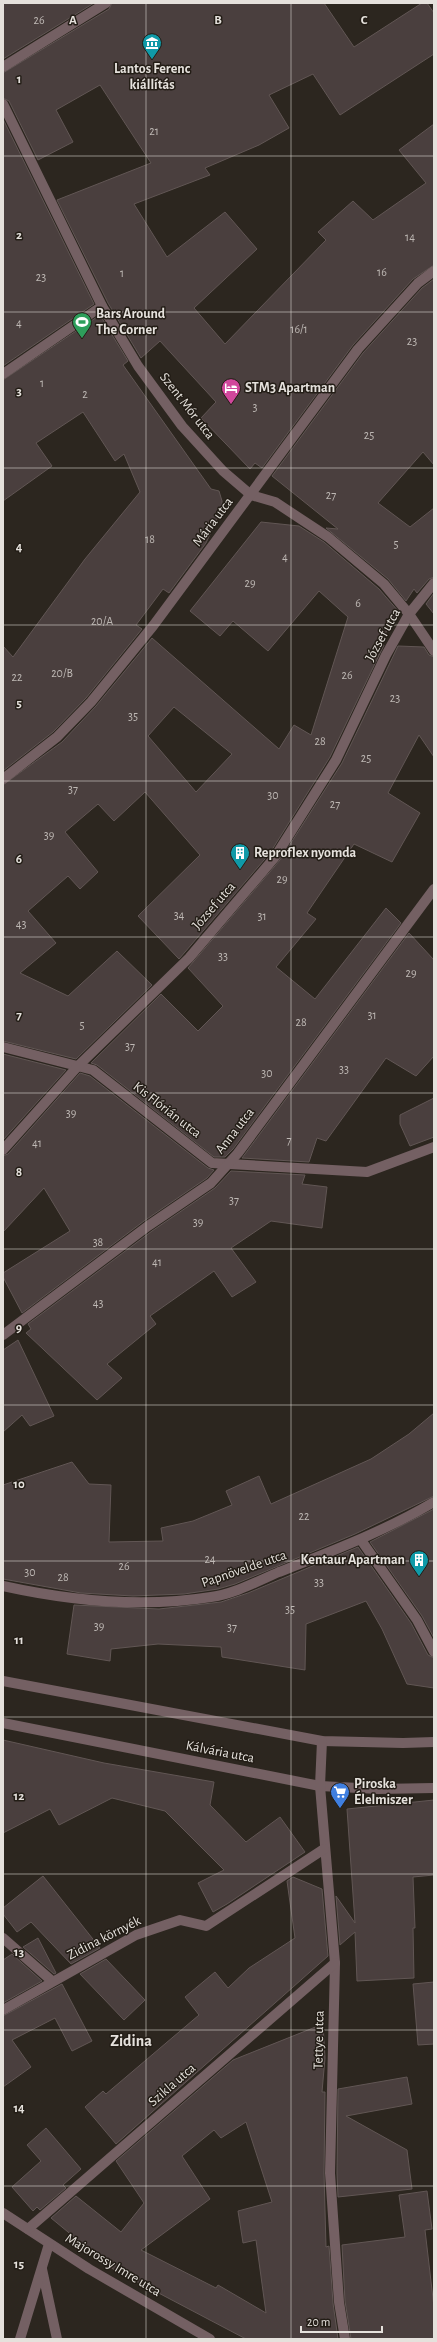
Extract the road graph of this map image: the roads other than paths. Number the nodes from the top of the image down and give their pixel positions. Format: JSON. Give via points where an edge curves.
{"nodes":[{"id":1,"x":106,"y":3,"type":"edge"},
{"id":2,"x":3,"y":67,"type":"edge"},
{"id":3,"x":3,"y":104,"type":"edge"},
{"id":4,"x":434,"y":271,"type":"edge"},
{"id":5,"x":102,"y":306,"type":"junction"},
{"id":6,"x":3,"y":374,"type":"edge"},
{"id":7,"x":251,"y":494,"type":"junction"},
{"id":8,"x":434,"y":582,"type":"edge"},
{"id":9,"x":410,"y":614,"type":"junction"},
{"id":10,"x":434,"y":651,"type":"edge"},
{"id":11,"x":3,"y":779,"type":"edge"},
{"id":12,"x":434,"y":888,"type":"edge"},
{"id":13,"x":3,"y":1047,"type":"edge"},
{"id":14,"x":78,"y":1066,"type":"junction"},
{"id":15,"x":434,"y":1147,"type":"edge"},
{"id":16,"x":3,"y":1150,"type":"edge"},
{"id":17,"x":228,"y":1164,"type":"junction"},
{"id":18,"x":5,"y":1329,"type":"edge"},
{"id":19,"x":434,"y":1502,"type":"edge"},
{"id":20,"x":361,"y":1540,"type":"junction"},
{"id":21,"x":3,"y":1586,"type":"edge"},
{"id":22,"x":434,"y":1652,"type":"edge"},
{"id":23,"x":3,"y":1681,"type":"edge"},
{"id":24,"x":3,"y":1723,"type":"edge"},
{"id":25,"x":322,"y":1741,"type":"junction"},
{"id":26,"x":434,"y":1742,"type":"edge"},
{"id":27,"x":320,"y":1786,"type":"junction"},
{"id":28,"x":434,"y":1788,"type":"edge"},
{"id":29,"x":324,"y":1849,"type":"junction"},
{"id":30,"x":3,"y":1938,"type":"edge"},
{"id":31,"x":335,"y":1963,"type":"junction"},
{"id":32,"x":52,"y":1981,"type":"junction"},
{"id":33,"x":3,"y":2010,"type":"edge"},
{"id":34,"x":3,"y":2213,"type":"edge"},
{"id":35,"x":28,"y":2229,"type":"junction"},
{"id":36,"x":50,"y":2244,"type":"junction"},
{"id":37,"x":42,"y":2267,"type":"junction"},
{"id":38,"x":20,"y":2339,"type":"edge"},
{"id":39,"x":57,"y":2339,"type":"edge"},
{"id":40,"x":210,"y":2339,"type":"edge"},
{"id":41,"x":345,"y":2339,"type":"edge"}],
"edges":[{"from":1,"to":2,"type":"street"},
{"from":3,"to":5,"type":"street","name":"Szent Mór utca"},
{"from":4,"to":7,"type":"street","name":"Mária utca","via":[[418,283],[358,349]]},
{"from":5,"to":6,"type":"street"},
{"from":5,"to":7,"type":"street","name":"Szent Mór utca","via":[[138,366],[182,426],[224,471]]},
{"from":7,"to":9,"type":"street","name":"Szent Mór utca","via":[[275,502],[328,537],[384,584]]},
{"from":7,"to":11,"type":"street","name":"Mária utca","via":[[153,626],[91,702],[57,737]]},
{"from":8,"to":9,"type":"street","name":"József utca"},
{"from":9,"to":10,"type":"street","name":"Szent Mór utca"},
{"from":9,"to":14,"type":"street","name":"József utca","via":[[386,655],[336,760],[275,857],[189,958]]},
{"from":12,"to":17,"type":"street","name":"Anna utca"},
{"from":13,"to":14,"type":"street","name":"Kis Flórián utca"},
{"from":14,"to":16,"type":"street","name":"József utca"},
{"from":14,"to":17,"type":"street","name":"Kis Flórián utca","via":[[93,1070],[212,1163]]},
{"from":15,"to":17,"type":"street","name":"Kis Flórián utca","via":[[367,1172]]},
{"from":17,"to":18,"type":"street","name":"Anna utca","via":[[211,1183]]},
{"from":19,"to":20,"type":"street","name":"Papnövelde utca"},
{"from":20,"to":21,"type":"street","name":"Papnövelde utca","via":[[206,1598],[173,1602],[115,1602],[46,1596]]},
{"from":20,"to":22,"type":"street","via":[[397,1589]]},
{"from":23,"to":25,"type":"street","name":"Kálvária utca"},
{"from":24,"to":27,"type":"street","name":"Kálvária utca"},
{"from":25,"to":26,"type":"street","name":"Kálvária utca"},
{"from":25,"to":27,"type":"street","name":"Tettye utca"},
{"from":27,"to":28,"type":"street","name":"Kálvária utca"},
{"from":27,"to":29,"type":"street","name":"Tettye utca"},
{"from":29,"to":31,"type":"street","name":"Tettye utca"},
{"from":29,"to":32,"type":"street","name":"Zidina környék","via":[[206,1926],[180,1920],[136,1935]]},
{"from":30,"to":32,"type":"street"},
{"from":31,"to":35,"type":"street","name":"Szikla utca"},
{"from":31,"to":41,"type":"street","name":"Tettye utca","via":[[330,2173],[339,2302]]},
{"from":32,"to":33,"type":"street","name":"Zidina környék"},
{"from":34,"to":35,"type":"street","name":"Majorossy Imre utca"},
{"from":35,"to":36,"type":"street","name":"Majorossy Imre utca"},
{"from":36,"to":37,"type":"street"},
{"from":36,"to":40,"type":"street","name":"Majorossy Imre utca","via":[[89,2270]]},
{"from":37,"to":38,"type":"street"},
{"from":37,"to":39,"type":"street"}]}
